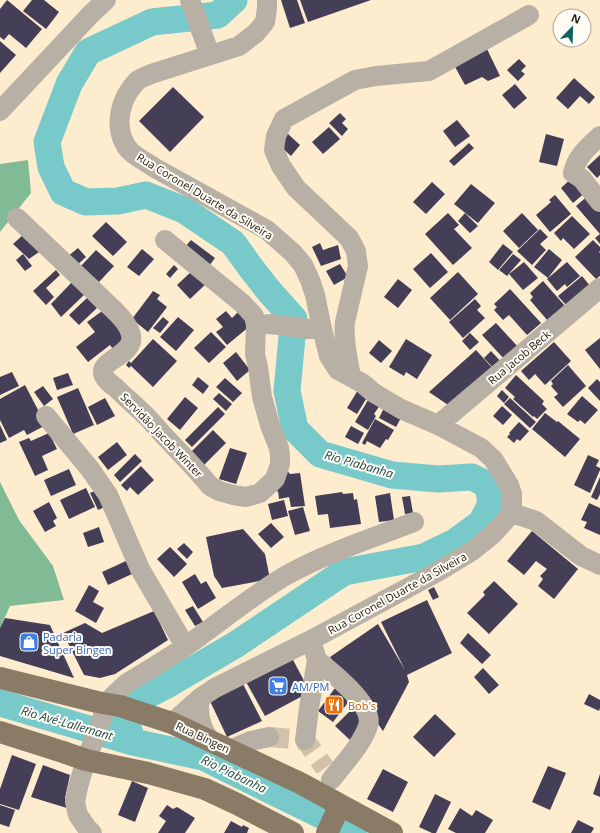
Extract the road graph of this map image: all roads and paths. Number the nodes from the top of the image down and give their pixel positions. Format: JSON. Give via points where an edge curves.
{"nodes":[{"id":1,"x":106,"y":0,"type":"edge"},
{"id":2,"x":190,"y":0,"type":"edge"},
{"id":3,"x":267,"y":0,"type":"edge"},
{"id":4,"x":529,"y":15,"type":"dead end"},
{"id":5,"x":210,"y":55,"type":"junction"},
{"id":6,"x":0,"y":111,"type":"edge"},
{"id":7,"x":600,"y":136,"type":"edge"},
{"id":8,"x":600,"y":202,"type":"edge"},
{"id":9,"x":17,"y":218,"type":"dead end"},
{"id":10,"x":165,"y":240,"type":"dead end"},
{"id":11,"x":600,"y":288,"type":"edge"},
{"id":12,"x":264,"y":325,"type":"junction"},
{"id":13,"x":315,"y":329,"type":"junction"},
{"id":14,"x":352,"y":377,"type":"junction"},
{"id":15,"x":46,"y":416,"type":"dead end"},
{"id":16,"x":438,"y":425,"type":"junction"},
{"id":17,"x":512,"y":513,"type":"junction"},
{"id":18,"x":414,"y":522,"type":"dead end"},
{"id":19,"x":600,"y":565,"type":"edge"},
{"id":20,"x":311,"y":640,"type":"junction"},
{"id":21,"x":186,"y":646,"type":"junction"},
{"id":22,"x":317,"y":660,"type":"junction"},
{"id":23,"x":0,"y":678,"type":"edge"},
{"id":24,"x":200,"y":698,"type":"junction"},
{"id":25,"x":110,"y":710,"type":"junction"},
{"id":26,"x":164,"y":720,"type":"junction"},
{"id":27,"x":0,"y":732,"type":"edge"},
{"id":28,"x":269,"y":737,"type":"tunnel mouth"},
{"id":29,"x":210,"y":740,"type":"junction"},
{"id":30,"x":305,"y":740,"type":"dead end"},
{"id":31,"x":230,"y":750,"type":"junction"},
{"id":32,"x":89,"y":753,"type":"junction"},
{"id":33,"x":332,"y":788,"type":"junction"},
{"id":34,"x":92,"y":833,"type":"edge"},
{"id":35,"x":293,"y":833,"type":"edge"},
{"id":36,"x":327,"y":833,"type":"edge"},
{"id":37,"x":392,"y":833,"type":"edge"}],
"edges":[{"from":1,"to":6,"type":"street"},
{"from":2,"to":5,"type":"street"},
{"from":3,"to":5,"type":"street","name":"Rua Coronel Duarte da Silveira","via":[[265,22],[256,32],[239,46]]},
{"from":4,"to":14,"type":"street","via":[[429,70],[355,80],[284,119],[276,136],[274,150],[281,166],[296,188],[349,238],[356,251],[358,266],[344,330]]},
{"from":5,"to":13,"type":"street","name":"Rua Coronel Duarte da Silveira","via":[[137,80],[121,108],[122,139],[130,152],[267,230],[289,249],[303,265],[315,295]]},
{"from":7,"to":8,"type":"street","via":[[587,147],[573,173],[582,179]]},
{"from":9,"to":12,"type":"street","name":"Servidão Jacob Winter","via":[[128,325],[132,338],[130,347],[105,366],[104,376],[147,417],[210,486],[246,497],[260,493],[266,488],[275,479],[280,464],[279,448],[262,397],[255,354]]},
{"from":10,"to":12,"type":"street","via":[[242,303]]},
{"from":11,"to":16,"type":"street","name":"Rua Jacob Beck"},
{"from":12,"to":13,"type":"street"},
{"from":13,"to":14,"type":"street","name":"Rua Coronel Duarte da Silveira","via":[[338,370]]},
{"from":14,"to":16,"type":"street","name":"Rua Coronel Duarte da Silveira","via":[[401,409]]},
{"from":15,"to":21,"type":"street","via":[[108,495],[140,569]]},
{"from":16,"to":17,"type":"street","name":"Rua Coronel Duarte da Silveira","via":[[481,448],[493,459],[509,485],[512,494]]},
{"from":17,"to":19,"type":"street","via":[[536,521],[581,556]]},
{"from":17,"to":20,"type":"street","name":"Rua Coronel Duarte da Silveira","via":[[472,552]]},
{"from":18,"to":21,"type":"street","via":[[304,566],[264,589]]},
{"from":20,"to":22,"type":"street"},
{"from":20,"to":24,"type":"street","name":"Rua Coronel Duarte da Silveira"},
{"from":21,"to":25,"type":"street","via":[[127,683],[113,696]]},
{"from":22,"to":30,"type":"street"},
{"from":22,"to":33,"type":"street","via":[[355,694],[368,714],[368,725],[359,744]]},
{"from":23,"to":25,"type":"main road","name":"Rua Bingen","via":[[97,702]]},
{"from":24,"to":26,"type":"street","name":"Rua Coronel Duarte da Silveira"},
{"from":24,"to":29,"type":"street","via":[[199,719]]},
{"from":25,"to":26,"type":"main road","name":"Rua Bingen"},
{"from":25,"to":32,"type":"street"},
{"from":26,"to":29,"type":"main road","name":"Rua Bingen"},
{"from":27,"to":32,"type":"main road","via":[[63,752]]},
{"from":28,"to":31,"type":"street"},
{"from":29,"to":31,"type":"main road","name":"Rua Bingen"},
{"from":31,"to":33,"type":"main road","name":"Rua Bingen","via":[[300,783]]},
{"from":32,"to":34,"type":"street","via":[[75,802],[78,815]]},
{"from":32,"to":35,"type":"main road","via":[[205,789]]},
{"from":33,"to":36,"type":"main road"},
{"from":33,"to":37,"type":"main road","name":"Rua Bingen"}]}
